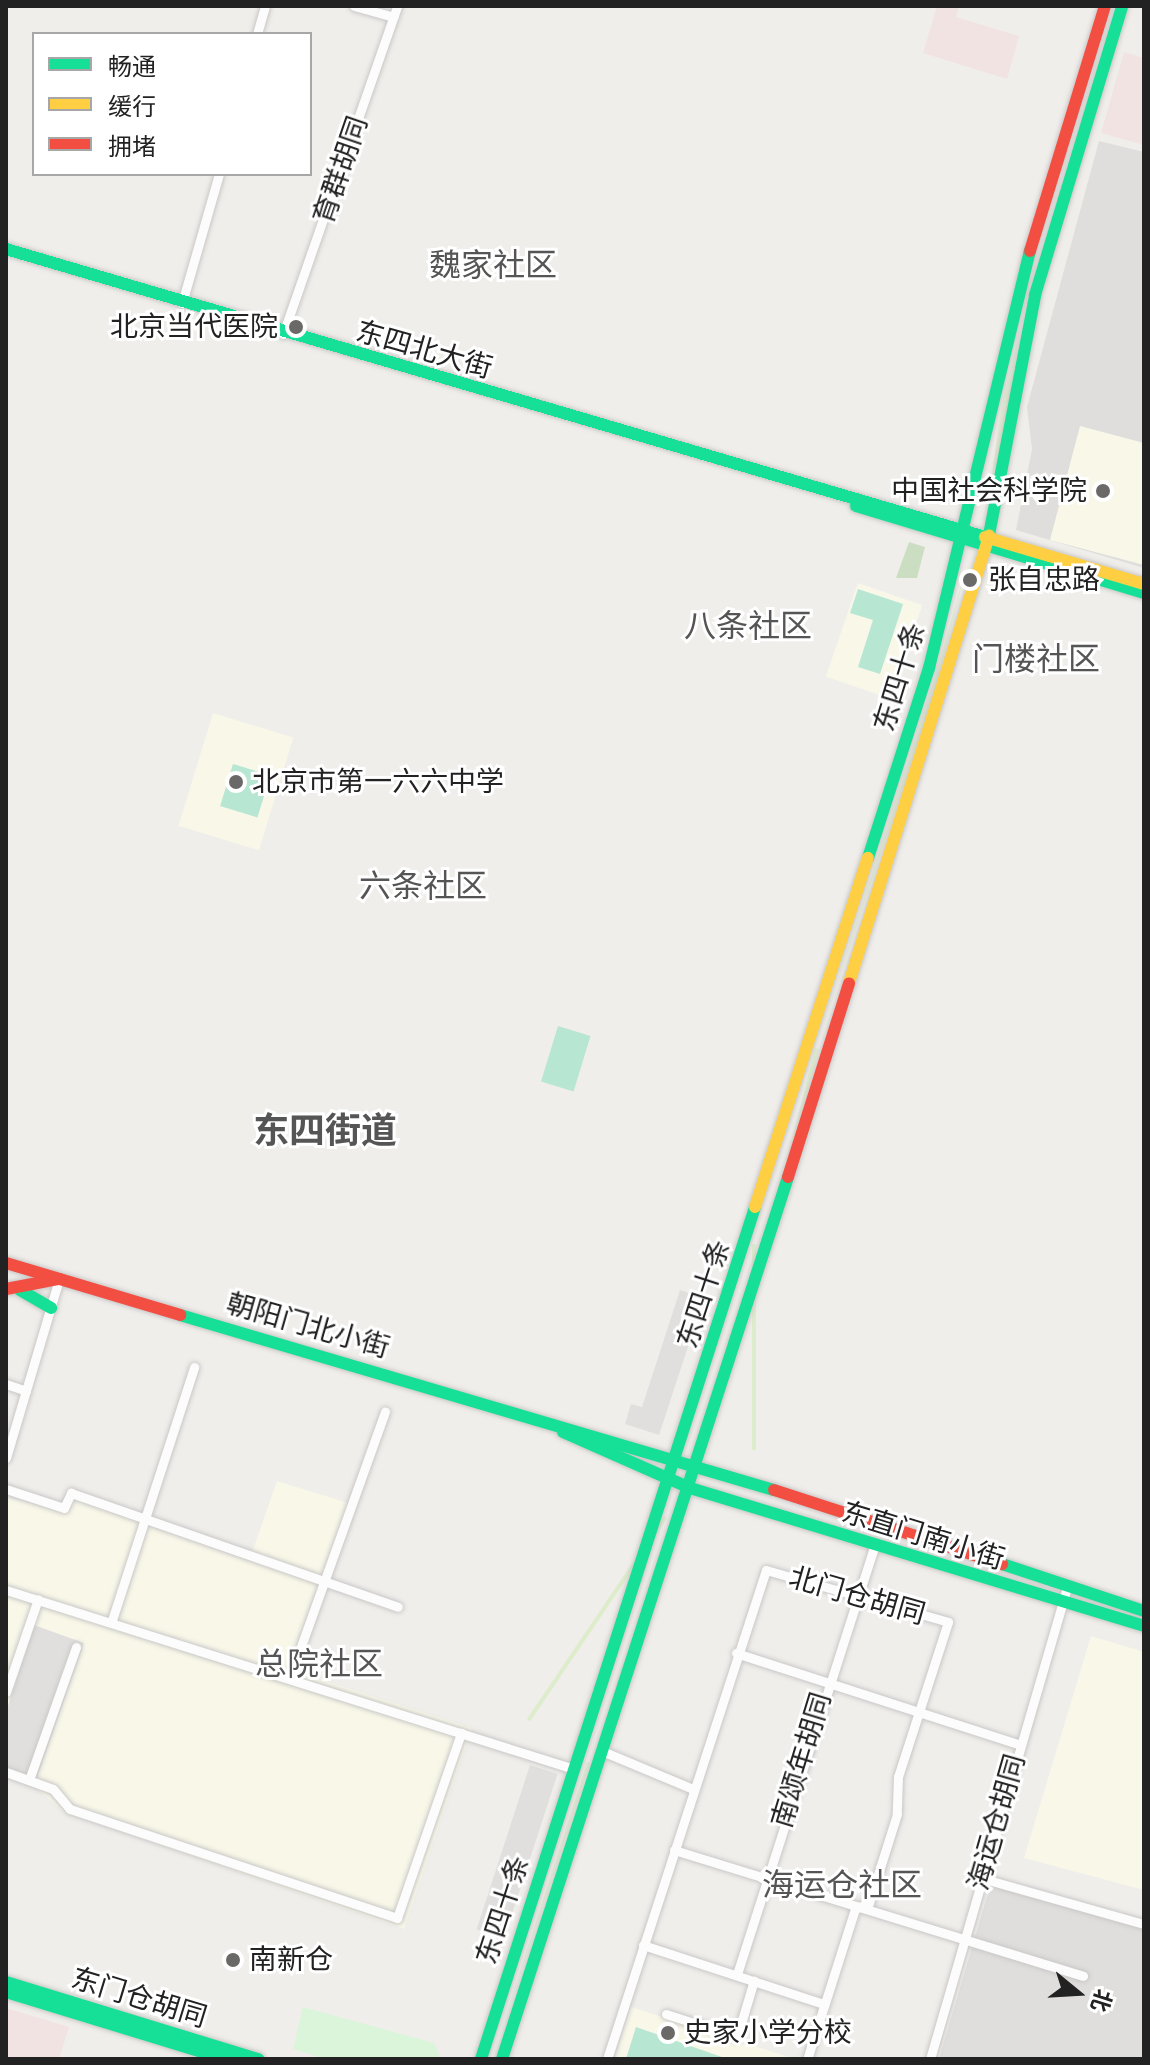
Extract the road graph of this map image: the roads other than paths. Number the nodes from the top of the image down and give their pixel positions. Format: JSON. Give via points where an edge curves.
{"nodes":[{"id":1,"x":265,"y":6,"type":"edge"},
{"id":2,"x":354,"y":6,"type":"edge"},
{"id":3,"x":397,"y":6,"type":"edge"},
{"id":4,"x":1105,"y":6,"type":"edge"},
{"id":5,"x":1122,"y":6,"type":"edge"},
{"id":6,"x":394,"y":17,"type":"junction"},
{"id":7,"x":258,"y":32,"type":"edge"},
{"id":8,"x":218,"y":176,"type":"edge"},
{"id":9,"x":6,"y":249,"type":"edge"},
{"id":10,"x":182,"y":303,"type":"junction"},
{"id":11,"x":283,"y":334,"type":"junction"},
{"id":12,"x":965,"y":536,"type":"junction"},
{"id":13,"x":986,"y":542,"type":"junction"},
{"id":14,"x":1144,"y":584,"type":"edge"},
{"id":15,"x":1144,"y":593,"type":"edge"},
{"id":16,"x":6,"y":1263,"type":"edge"},
{"id":17,"x":59,"y":1279,"type":"junction"},
{"id":18,"x":11,"y":1289,"type":"edge"},
{"id":19,"x":51,"y":1308,"type":"junction"},
{"id":20,"x":194,"y":1367,"type":"dead end"},
{"id":21,"x":6,"y":1384,"type":"edge"},
{"id":22,"x":26,"y":1391,"type":"junction"},
{"id":23,"x":385,"y":1412,"type":"dead end"},
{"id":24,"x":542,"y":1420,"type":"junction"},
{"id":25,"x":6,"y":1458,"type":"edge"},
{"id":26,"x":675,"y":1460,"type":"junction"},
{"id":27,"x":697,"y":1467,"type":"junction"},
{"id":28,"x":669,"y":1477,"type":"junction"},
{"id":29,"x":690,"y":1488,"type":"junction"},
{"id":30,"x":6,"y":1489,"type":"edge"},
{"id":31,"x":147,"y":1518,"type":"junction"},
{"id":32,"x":874,"y":1547,"type":"junction"},
{"id":33,"x":324,"y":1581,"type":"junction"},
{"id":34,"x":1067,"y":1586,"type":"junction"},
{"id":35,"x":6,"y":1590,"type":"edge"},
{"id":36,"x":855,"y":1597,"type":"junction"},
{"id":37,"x":38,"y":1599,"type":"junction"},
{"id":38,"x":1062,"y":1601,"type":"junction"},
{"id":39,"x":398,"y":1607,"type":"dead end"},
{"id":40,"x":1144,"y":1611,"type":"edge"},
{"id":41,"x":112,"y":1620,"type":"junction"},
{"id":42,"x":1144,"y":1626,"type":"edge"},
{"id":43,"x":76,"y":1647,"type":"dead end"},
{"id":44,"x":736,"y":1653,"type":"junction"},
{"id":45,"x":290,"y":1677,"type":"junction"},
{"id":46,"x":8,"y":1680,"type":"edge"},
{"id":47,"x":826,"y":1682,"type":"junction"},
{"id":48,"x":6,"y":1692,"type":"edge"},
{"id":49,"x":919,"y":1714,"type":"junction"},
{"id":50,"x":461,"y":1733,"type":"junction"},
{"id":51,"x":1020,"y":1745,"type":"junction"},
{"id":52,"x":602,"y":1751,"type":"junction"},
{"id":53,"x":574,"y":1769,"type":"junction"},
{"id":54,"x":6,"y":1772,"type":"edge"},
{"id":55,"x":29,"y":1780,"type":"junction"},
{"id":56,"x":693,"y":1789,"type":"junction"},
{"id":57,"x":674,"y":1850,"type":"junction"},
{"id":58,"x":981,"y":1878,"type":"junction"},
{"id":59,"x":765,"y":1882,"type":"junction"},
{"id":60,"x":855,"y":1909,"type":"junction"},
{"id":61,"x":1144,"y":1924,"type":"edge"},
{"id":62,"x":963,"y":1943,"type":"junction"},
{"id":63,"x":643,"y":1945,"type":"junction"},
{"id":64,"x":737,"y":1974,"type":"junction"},
{"id":65,"x":1083,"y":1976,"type":"dead end"},
{"id":66,"x":754,"y":1980,"type":"junction"},
{"id":67,"x":6,"y":1982,"type":"edge"},
{"id":68,"x":6,"y":1992,"type":"edge"},
{"id":69,"x":824,"y":2004,"type":"junction"},
{"id":70,"x":666,"y":2014,"type":"dead end"},
{"id":71,"x":225,"y":2059,"type":"edge"},
{"id":72,"x":258,"y":2059,"type":"edge"},
{"id":73,"x":481,"y":2059,"type":"edge"},
{"id":74,"x":502,"y":2059,"type":"edge"},
{"id":75,"x":607,"y":2059,"type":"edge"},
{"id":76,"x":807,"y":2059,"type":"edge"},
{"id":77,"x":930,"y":2059,"type":"edge"}],
"edges":[{"from":1,"to":7,"type":"street"},
{"from":2,"to":6,"type":"street"},
{"from":3,"to":6,"type":"street","name":"育群胡同"},
{"from":4,"to":12,"type":"main road","via":[[1018,291]]},
{"from":5,"to":13,"type":"main road","via":[[1035,295]]},
{"from":6,"to":11,"type":"street","name":"育群胡同"},
{"from":8,"to":10,"type":"street"},
{"from":9,"to":10,"type":"main road","name":"东四北大街"},
{"from":10,"to":11,"type":"main road","name":"东四北大街"},
{"from":11,"to":12,"type":"main road","name":"东四北大街"},
{"from":12,"to":13,"type":"main road","name":"东四北大街"},
{"from":12,"to":26,"type":"main road","name":"东四十条"},
{"from":13,"to":14,"type":"main road","name":"东四北大街"},
{"from":13,"to":15,"type":"main road","name":"东四北大街"},
{"from":13,"to":27,"type":"main road","name":"东四十条"},
{"from":16,"to":17,"type":"main road","name":"朝阳门北小街"},
{"from":17,"to":18,"type":"main road","name":"朝阳门北小街"},
{"from":17,"to":19,"type":"street"},
{"from":17,"to":24,"type":"main road","name":"朝阳门北小街"},
{"from":18,"to":19,"type":"main road"},
{"from":19,"to":22,"type":"street"},
{"from":20,"to":31,"type":"street"},
{"from":21,"to":22,"type":"street"},
{"from":22,"to":25,"type":"street"},
{"from":23,"to":33,"type":"street"},
{"from":24,"to":26,"type":"main road","name":"朝阳门北小街"},
{"from":24,"to":28,"type":"main road","name":"朝阳门北小街","via":[[605,1455]]},
{"from":26,"to":27,"type":"main road","name":"东直门南小街"},
{"from":26,"to":28,"type":"main road","name":"东四十条"},
{"from":27,"to":29,"type":"main road","name":"东四十条"},
{"from":27,"to":34,"type":"main road","name":"东直门南小街"},
{"from":28,"to":29,"type":"main road","name":"东直门南小街"},
{"from":28,"to":53,"type":"main road","name":"东四十条"},
{"from":29,"to":32,"type":"main road","name":"东直门南小街"},
{"from":29,"to":52,"type":"main road","name":"东四十条"},
{"from":30,"to":31,"type":"street","via":[[64,1508],[71,1493]]},
{"from":31,"to":33,"type":"street"},
{"from":31,"to":41,"type":"street"},
{"from":32,"to":36,"type":"street","name":"南颂年胡同"},
{"from":32,"to":38,"type":"main road","name":"东直门南小街"},
{"from":33,"to":39,"type":"street"},
{"from":33,"to":45,"type":"street"},
{"from":34,"to":38,"type":"street","name":"海运仓胡同"},
{"from":34,"to":40,"type":"main road","name":"东直门南小街"},
{"from":35,"to":37,"type":"street"},
{"from":36,"to":44,"type":"street","name":"北门仓胡同","via":[[766,1570]]},
{"from":36,"to":47,"type":"street","name":"南颂年胡同"},
{"from":36,"to":49,"type":"street","name":"北门仓胡同","via":[[948,1622]]},
{"from":37,"to":41,"type":"street"},
{"from":37,"to":46,"type":"street"},
{"from":38,"to":42,"type":"main road","name":"东直门南小街"},
{"from":38,"to":51,"type":"street","name":"海运仓胡同"},
{"from":41,"to":45,"type":"street"},
{"from":43,"to":55,"type":"street"},
{"from":44,"to":47,"type":"street"},
{"from":44,"to":56,"type":"street","name":"北门仓胡同"},
{"from":45,"to":50,"type":"street"},
{"from":46,"to":48,"type":"street"},
{"from":47,"to":49,"type":"street"},
{"from":47,"to":59,"type":"street","name":"南颂年胡同"},
{"from":49,"to":51,"type":"street"},
{"from":49,"to":60,"type":"street","name":"北门仓胡同","via":[[869,1903]]},
{"from":50,"to":53,"type":"street"},
{"from":50,"to":55,"type":"street","via":[[397,1918],[70,1809],[53,1789]]},
{"from":51,"to":58,"type":"street","name":"海运仓胡同"},
{"from":52,"to":56,"type":"street"},
{"from":52,"to":74,"type":"main road","name":"东四十条"},
{"from":53,"to":73,"type":"main road","name":"东四十条"},
{"from":54,"to":55,"type":"street"},
{"from":56,"to":57,"type":"street","name":"北门仓胡同"},
{"from":57,"to":59,"type":"street"},
{"from":57,"to":63,"type":"street","name":"北门仓胡同"},
{"from":58,"to":61,"type":"street"},
{"from":58,"to":62,"type":"street","name":"海运仓胡同"},
{"from":59,"to":60,"type":"street"},
{"from":59,"to":64,"type":"street","name":"南颂年胡同"},
{"from":60,"to":62,"type":"street"},
{"from":60,"to":69,"type":"street","name":"北门仓胡同"},
{"from":62,"to":65,"type":"street"},
{"from":62,"to":77,"type":"street","name":"海运仓胡同"},
{"from":63,"to":64,"type":"street"},
{"from":63,"to":75,"type":"street","name":"北门仓胡同"},
{"from":64,"to":66,"type":"street"},
{"from":66,"to":69,"type":"street"},
{"from":66,"to":70,"type":"street","via":[[737,2037]]},
{"from":67,"to":72,"type":"main road","name":"东门仓胡同"},
{"from":68,"to":71,"type":"main road","name":"东门仓胡同"},
{"from":69,"to":76,"type":"street","name":"北门仓胡同"}]}
